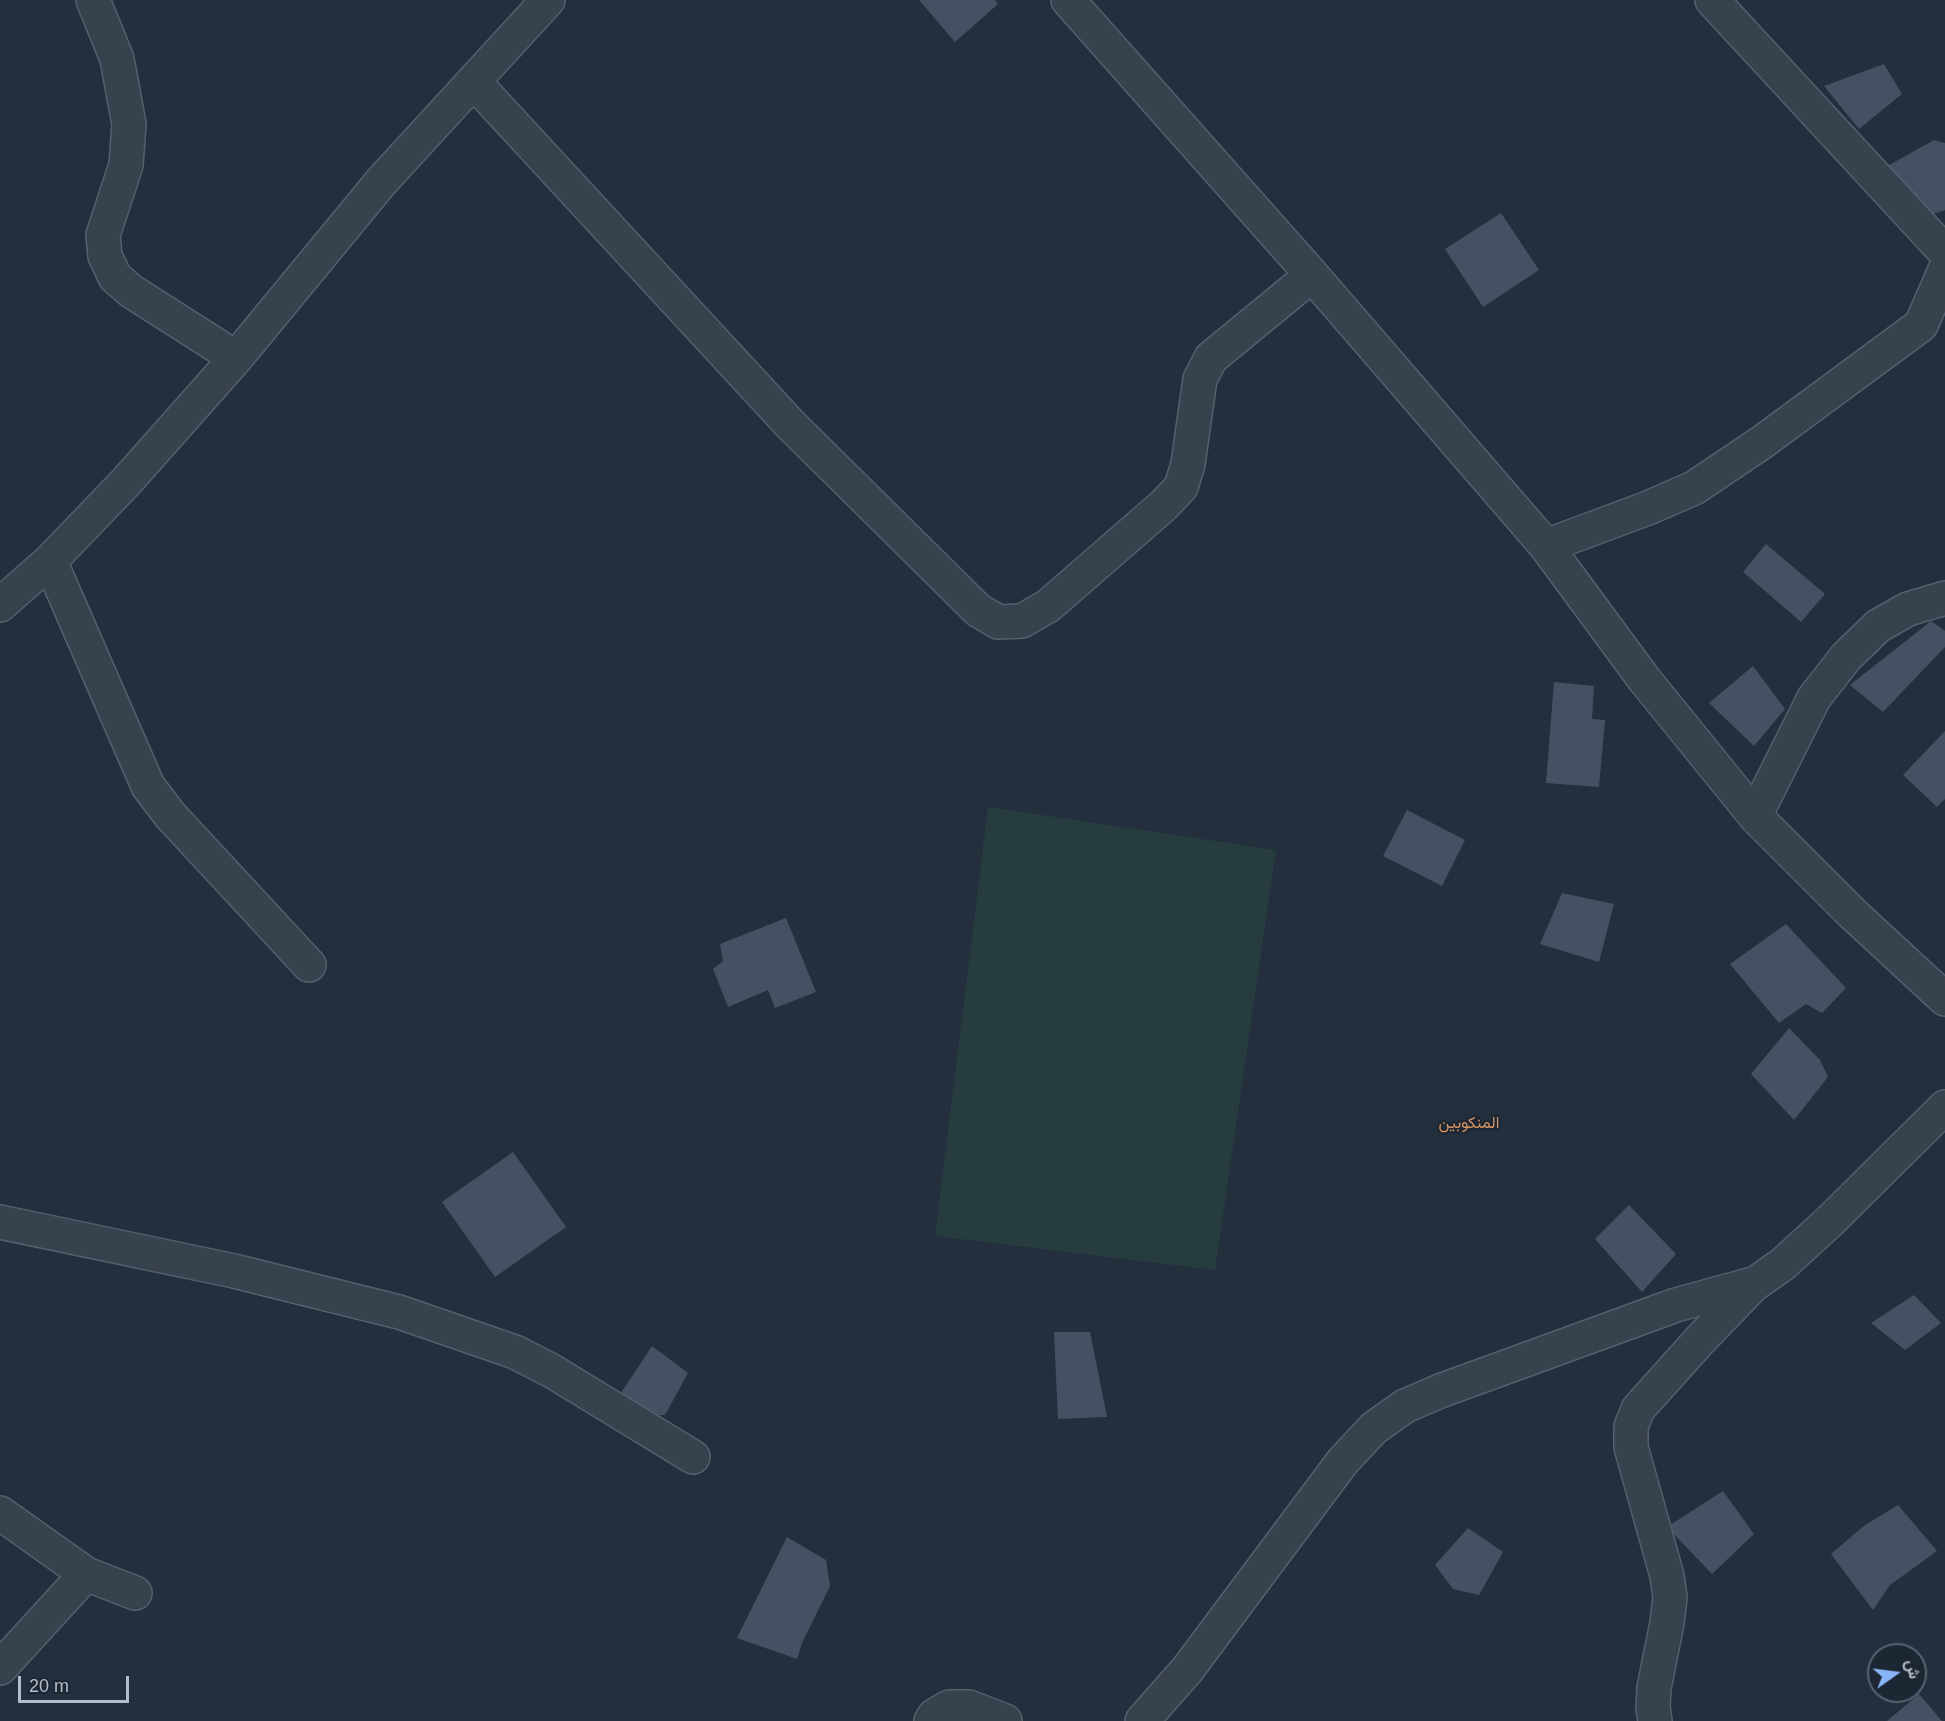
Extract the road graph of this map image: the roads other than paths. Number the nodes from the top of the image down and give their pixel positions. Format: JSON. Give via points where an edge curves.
{"nodes":[{"id":1,"x":93,"y":0,"type":"edge"},
{"id":2,"x":548,"y":0,"type":"edge"},
{"id":3,"x":1068,"y":0,"type":"edge"},
{"id":4,"x":1712,"y":0,"type":"edge"},
{"id":5,"x":474,"y":82,"type":"junction"},
{"id":6,"x":1945,"y":252,"type":"edge"},
{"id":7,"x":1945,"y":270,"type":"edge"},
{"id":8,"x":1312,"y":275,"type":"junction"},
{"id":9,"x":1933,"y":324,"type":"edge"},
{"id":10,"x":236,"y":358,"type":"junction"},
{"id":11,"x":1546,"y":546,"type":"junction"},
{"id":12,"x":50,"y":561,"type":"junction"},
{"id":13,"x":1945,"y":598,"type":"edge"},
{"id":14,"x":0,"y":606,"type":"edge"},
{"id":15,"x":1755,"y":816,"type":"junction"},
{"id":16,"x":309,"y":965,"type":"dead end"},
{"id":17,"x":1945,"y":999,"type":"edge"},
{"id":18,"x":1945,"y":1107,"type":"edge"},
{"id":19,"x":0,"y":1222,"type":"edge"},
{"id":20,"x":1756,"y":1283,"type":"junction"},
{"id":21,"x":693,"y":1457,"type":"dead end"},
{"id":22,"x":0,"y":1514,"type":"edge"},
{"id":23,"x":86,"y":1574,"type":"junction"},
{"id":24,"x":135,"y":1593,"type":"dead end"},
{"id":25,"x":0,"y":1668,"type":"edge"},
{"id":26,"x":931,"y":1721,"type":"edge"},
{"id":27,"x":1005,"y":1721,"type":"edge"},
{"id":28,"x":1142,"y":1721,"type":"edge"},
{"id":29,"x":1655,"y":1721,"type":"edge"}],
"edges":[{"from":1,"to":10,"type":"street","via":[[117,59],[129,124],[126,165],[103,235],[105,256],[115,277],[131,291]]},
{"from":2,"to":5,"type":"street"},
{"from":3,"to":8,"type":"street"},
{"from":4,"to":6,"type":"street"},
{"from":5,"to":8,"type":"street","via":[[790,424],[978,610],[998,622],[1022,621],[1048,606],[1181,487],[1200,379],[1211,358]]},
{"from":5,"to":10,"type":"street","via":[[381,182]]},
{"from":7,"to":9,"type":"street"},
{"from":8,"to":11,"type":"street"},
{"from":9,"to":11,"type":"street","via":[[1694,488]]},
{"from":10,"to":12,"type":"street"},
{"from":11,"to":15,"type":"street","via":[[1644,679]]},
{"from":12,"to":14,"type":"street"},
{"from":12,"to":16,"type":"street","via":[[148,786],[170,815]]},
{"from":13,"to":15,"type":"street","via":[[1908,609],[1878,626],[1846,657],[1814,698]]},
{"from":15,"to":17,"type":"street"},
{"from":18,"to":20,"type":"street","via":[[1830,1221]]},
{"from":19,"to":21,"type":"street","via":[[234,1271],[399,1312],[515,1352]]},
{"from":20,"to":28,"type":"street","via":[[1676,1305],[1485,1374],[1405,1406],[1389,1417],[1343,1461],[1187,1670]]},
{"from":20,"to":29,"type":"street","via":[[1638,1410],[1631,1427],[1631,1447],[1670,1597],[1654,1688]]},
{"from":22,"to":23,"type":"street"},
{"from":23,"to":24,"type":"street"},
{"from":23,"to":25,"type":"street"},
{"from":26,"to":27,"type":"street","via":[[949,1707],[969,1707]]}]}
